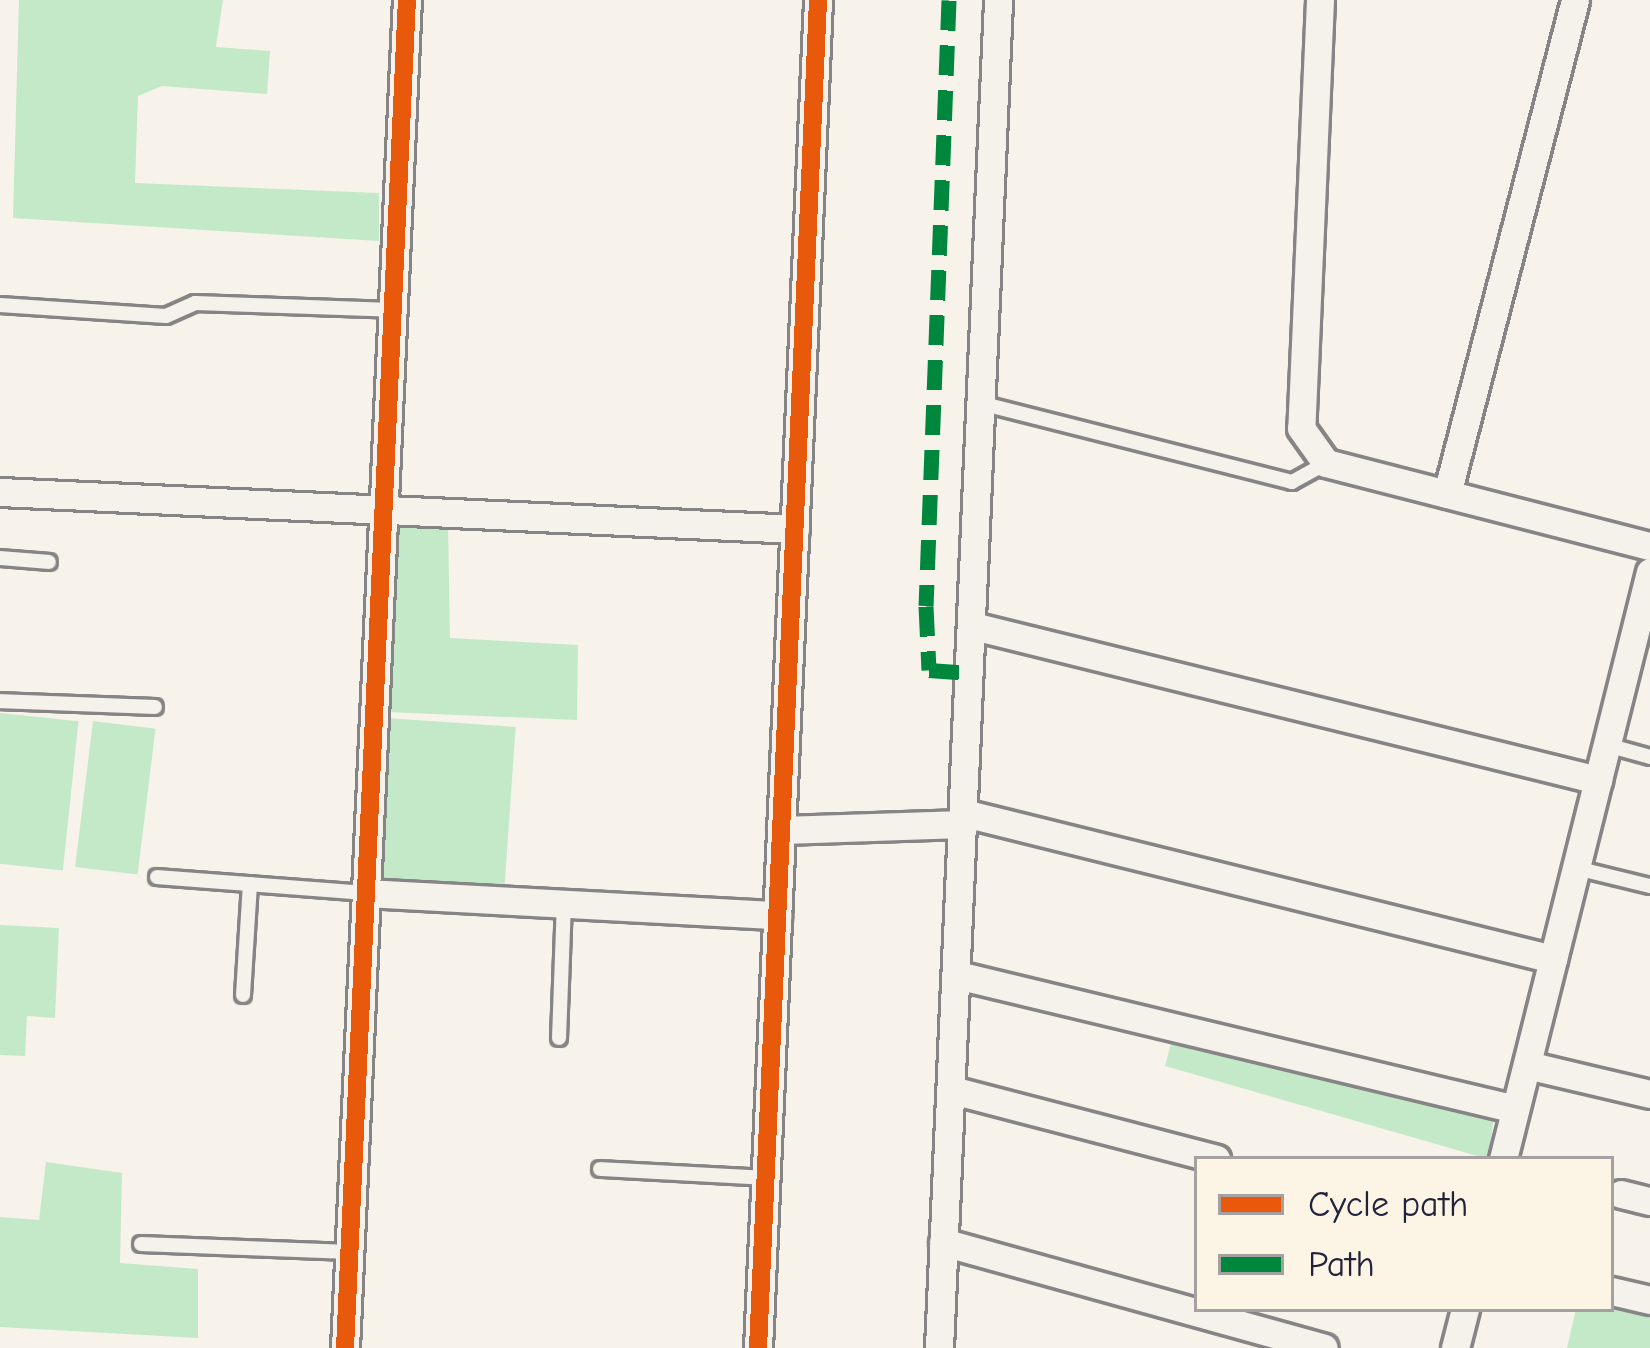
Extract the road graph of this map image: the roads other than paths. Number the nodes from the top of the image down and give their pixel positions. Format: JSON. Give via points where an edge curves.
{"nodes":[{"id":1,"x":407,"y":0,"type":"edge"},
{"id":2,"x":818,"y":0,"type":"edge"},
{"id":3,"x":998,"y":0,"type":"edge"},
{"id":4,"x":1319,"y":0,"type":"edge"},
{"id":5,"x":1575,"y":0,"type":"edge"},
{"id":6,"x":0,"y":305,"type":"edge"},
{"id":7,"x":392,"y":310,"type":"junction"},
{"id":8,"x":980,"y":403,"type":"junction"},
{"id":9,"x":1326,"y":463,"type":"junction"},
{"id":10,"x":0,"y":492,"type":"edge"},
{"id":11,"x":1448,"y":494,"type":"junction"},
{"id":12,"x":382,"y":507,"type":"junction"},
{"id":13,"x":795,"y":529,"type":"junction"},
{"id":14,"x":1650,"y":546,"type":"edge"},
{"id":15,"x":0,"y":558,"type":"edge"},
{"id":16,"x":49,"y":562,"type":"dead end"},
{"id":17,"x":1650,"y":572,"type":"edge"},
{"id":18,"x":973,"y":626,"type":"junction"},
{"id":19,"x":0,"y":701,"type":"edge"},
{"id":20,"x":155,"y":707,"type":"dead end"},
{"id":21,"x":1606,"y":746,"type":"junction"},
{"id":22,"x":1650,"y":757,"type":"edge"},
{"id":23,"x":1598,"y":780,"type":"junction"},
{"id":24,"x":964,"y":818,"type":"junction"},
{"id":25,"x":782,"y":830,"type":"junction"},
{"id":26,"x":1576,"y":868,"type":"junction"},
{"id":27,"x":157,"y":877,"type":"dead end"},
{"id":28,"x":250,"y":884,"type":"junction"},
{"id":29,"x":1650,"y":886,"type":"edge"},
{"id":30,"x":365,"y":892,"type":"junction"},
{"id":31,"x":564,"y":904,"type":"junction"},
{"id":32,"x":778,"y":915,"type":"junction"},
{"id":33,"x":1553,"y":958,"type":"junction"},
{"id":34,"x":957,"y":975,"type":"junction"},
{"id":35,"x":243,"y":994,"type":"dead end"},
{"id":36,"x":559,"y":1039,"type":"dead end"},
{"id":37,"x":1527,"y":1065,"type":"junction"},
{"id":38,"x":952,"y":1090,"type":"junction"},
{"id":39,"x":1650,"y":1094,"type":"edge"},
{"id":40,"x":1515,"y":1109,"type":"junction"},
{"id":41,"x":1205,"y":1156,"type":"edge"},
{"id":42,"x":1504,"y":1156,"type":"edge"},
{"id":43,"x":600,"y":1168,"type":"dead end"},
{"id":44,"x":766,"y":1178,"type":"junction"},
{"id":45,"x":1621,"y":1194,"type":"dead end"},
{"id":46,"x":1650,"y":1201,"type":"edge"},
{"id":47,"x":943,"y":1242,"type":"junction"},
{"id":48,"x":141,"y":1244,"type":"dead end"},
{"id":49,"x":349,"y":1252,"type":"junction"},
{"id":50,"x":1614,"y":1292,"type":"edge"},
{"id":51,"x":1650,"y":1300,"type":"edge"},
{"id":52,"x":1194,"y":1312,"type":"edge"},
{"id":53,"x":1195,"y":1312,"type":"edge"},
{"id":54,"x":1464,"y":1312,"type":"edge"},
{"id":55,"x":943,"y":1347,"type":"edge"},
{"id":56,"x":345,"y":1348,"type":"edge"},
{"id":57,"x":758,"y":1348,"type":"edge"},
{"id":58,"x":1324,"y":1348,"type":"edge"},
{"id":59,"x":1456,"y":1348,"type":"edge"}],
"edges":[{"from":1,"to":7,"type":"street"},
{"from":2,"to":13,"type":"street"},
{"from":3,"to":8,"type":"street"},
{"from":4,"to":9,"type":"street","via":[[1301,428]]},
{"from":5,"to":11,"type":"street"},
{"from":6,"to":7,"type":"lane","via":[[166,316],[195,303]]},
{"from":7,"to":12,"type":"street"},
{"from":8,"to":9,"type":"lane","via":[[1292,482]]},
{"from":8,"to":18,"type":"street"},
{"from":9,"to":11,"type":"street"},
{"from":10,"to":12,"type":"street"},
{"from":11,"to":14,"type":"street"},
{"from":12,"to":13,"type":"street"},
{"from":12,"to":30,"type":"street"},
{"from":13,"to":25,"type":"street"},
{"from":15,"to":16,"type":"lane"},
{"from":17,"to":21,"type":"street"},
{"from":18,"to":23,"type":"street"},
{"from":18,"to":24,"type":"street"},
{"from":19,"to":20,"type":"lane"},
{"from":21,"to":22,"type":"lane"},
{"from":21,"to":23,"type":"street"},
{"from":23,"to":26,"type":"street"},
{"from":24,"to":25,"type":"street"},
{"from":24,"to":33,"type":"street"},
{"from":24,"to":34,"type":"street"},
{"from":25,"to":32,"type":"street"},
{"from":26,"to":29,"type":"lane"},
{"from":26,"to":33,"type":"street"},
{"from":27,"to":28,"type":"lane"},
{"from":28,"to":30,"type":"lane"},
{"from":28,"to":35,"type":"lane"},
{"from":30,"to":31,"type":"street"},
{"from":30,"to":49,"type":"street"},
{"from":31,"to":32,"type":"street"},
{"from":31,"to":36,"type":"lane"},
{"from":32,"to":44,"type":"street"},
{"from":33,"to":37,"type":"street"},
{"from":34,"to":38,"type":"street"},
{"from":34,"to":40,"type":"street"},
{"from":37,"to":39,"type":"street"},
{"from":37,"to":40,"type":"street"},
{"from":38,"to":41,"type":"street"},
{"from":38,"to":47,"type":"street"},
{"from":40,"to":42,"type":"street"},
{"from":43,"to":44,"type":"lane"},
{"from":44,"to":57,"type":"street"},
{"from":45,"to":46,"type":"street"},
{"from":47,"to":52,"type":"street"},
{"from":47,"to":55,"type":"street"},
{"from":48,"to":49,"type":"lane"},
{"from":49,"to":56,"type":"street"},
{"from":50,"to":51,"type":"street"},
{"from":53,"to":58,"type":"street"},
{"from":54,"to":59,"type":"street"}]}
